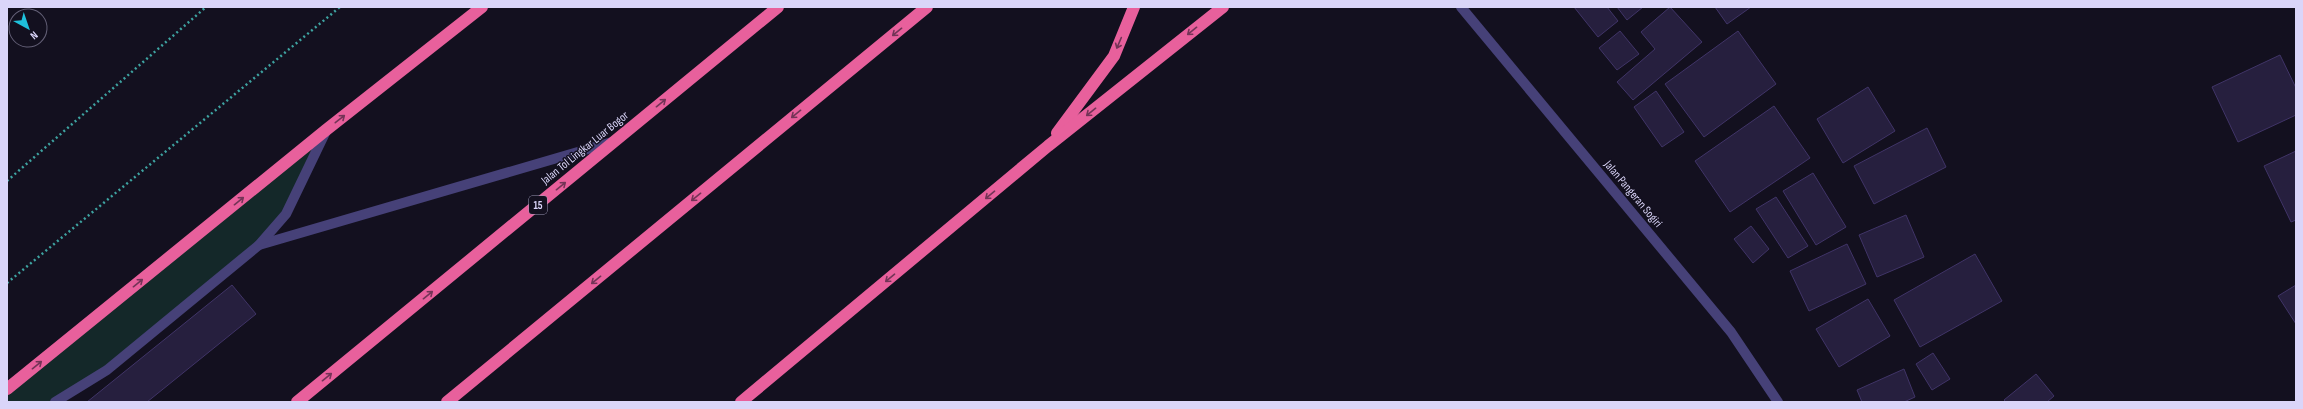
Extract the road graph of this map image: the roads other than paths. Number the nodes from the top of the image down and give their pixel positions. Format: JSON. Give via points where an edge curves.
{"nodes":[{"id":1,"x":482,"y":7,"type":"edge"},
{"id":2,"x":778,"y":7,"type":"edge"},
{"id":3,"x":927,"y":7,"type":"edge"},
{"id":4,"x":1134,"y":7,"type":"edge"},
{"id":5,"x":1223,"y":7,"type":"edge"},
{"id":6,"x":1461,"y":7,"type":"edge"},
{"id":7,"x":326,"y":130,"type":"junction"},
{"id":8,"x":614,"y":142,"type":"junction"},
{"id":9,"x":1048,"y":146,"type":"junction"},
{"id":10,"x":259,"y":245,"type":"junction"},
{"id":11,"x":7,"y":389,"type":"edge"},
{"id":12,"x":55,"y":402,"type":"edge"},
{"id":13,"x":297,"y":402,"type":"edge"},
{"id":14,"x":447,"y":402,"type":"edge"},
{"id":15,"x":741,"y":402,"type":"edge"},
{"id":16,"x":1778,"y":402,"type":"edge"}],
"edges":[{"from":7,"to":1,"type":"highway","one_way":true},
{"from":8,"to":2,"type":"highway","name":"Jalan Tol Lingkar Luar Bogor","number":"15","one_way":true},
{"from":3,"to":14,"type":"highway","one_way":true},
{"from":4,"to":9,"type":"highway","one_way":true,"via":[[1114,56]]},
{"from":5,"to":9,"type":"highway","one_way":true},
{"from":6,"to":16,"type":"street","name":"Jalan Pangeran Sogiri","via":[[1731,332]]},
{"from":7,"to":10,"type":"street","via":[[286,214]]},
{"from":11,"to":7,"type":"highway","one_way":true},
{"from":8,"to":10,"type":"street"},
{"from":13,"to":8,"type":"highway","name":"Jalan Tol Lingkar Luar Bogor","number":"15","one_way":true},
{"from":9,"to":15,"type":"highway","one_way":true},
{"from":10,"to":12,"type":"street","via":[[107,370]]}]}
